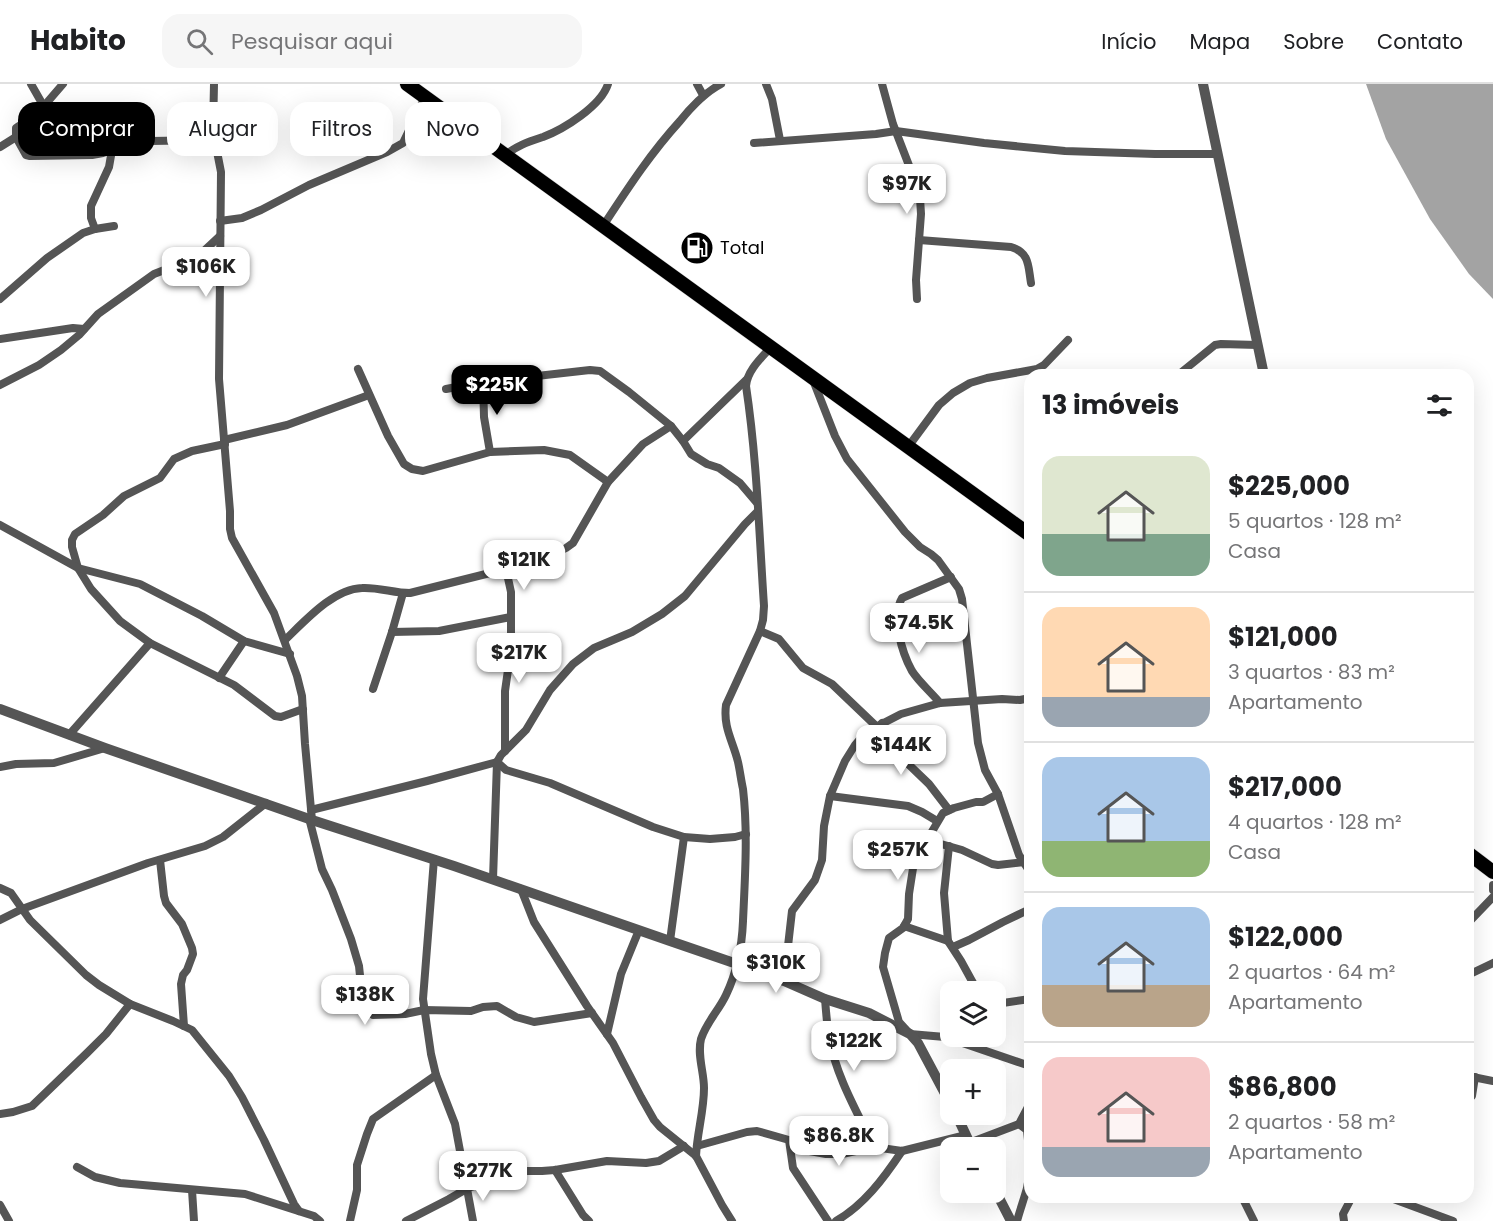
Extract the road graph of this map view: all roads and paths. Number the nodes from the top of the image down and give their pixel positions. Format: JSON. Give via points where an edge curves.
{"nodes":[{"id":1,"x":31,"y":84,"type":"edge"},
{"id":2,"x":63,"y":84,"type":"edge"},
{"id":3,"x":214,"y":84,"type":"edge"},
{"id":4,"x":407,"y":84,"type":"edge"},
{"id":5,"x":608,"y":84,"type":"edge"},
{"id":6,"x":697,"y":84,"type":"edge"},
{"id":7,"x":721,"y":84,"type":"edge"},
{"id":8,"x":766,"y":84,"type":"edge"},
{"id":9,"x":882,"y":84,"type":"edge"},
{"id":10,"x":1203,"y":84,"type":"edge"},
{"id":11,"x":703,"y":95,"type":"junction"},
{"id":12,"x":425,"y":97,"type":"junction"},
{"id":13,"x":42,"y":102,"type":"edge"},
{"id":14,"x":47,"y":102,"type":"edge"},
{"id":15,"x":214,"y":102,"type":"edge"},
{"id":16,"x":18,"y":126,"type":"edge"},
{"id":17,"x":896,"y":131,"type":"junction"},
{"id":18,"x":16,"y":137,"type":"junction"},
{"id":19,"x":780,"y":140,"type":"junction"},
{"id":20,"x":18,"y":141,"type":"edge"},
{"id":21,"x":754,"y":143,"type":"dead end"},
{"id":22,"x":0,"y":147,"type":"edge"},
{"id":23,"x":1217,"y":154,"type":"junction"},
{"id":24,"x":505,"y":155,"type":"junction"},
{"id":25,"x":111,"y":156,"type":"edge"},
{"id":26,"x":218,"y":156,"type":"edge"},
{"id":27,"x":220,"y":221,"type":"junction"},
{"id":28,"x":114,"y":226,"type":"dead end"},
{"id":29,"x":603,"y":226,"type":"junction"},
{"id":30,"x":95,"y":229,"type":"junction"},
{"id":31,"x":220,"y":236,"type":"junction"},
{"id":32,"x":919,"y":240,"type":"junction"},
{"id":33,"x":1031,"y":283,"type":"dead end"},
{"id":34,"x":0,"y":299,"type":"edge"},
{"id":35,"x":917,"y":299,"type":"dead end"},
{"id":36,"x":84,"y":329,"type":"junction"},
{"id":37,"x":0,"y":339,"type":"edge"},
{"id":38,"x":1068,"y":340,"type":"dead end"},
{"id":39,"x":1258,"y":345,"type":"junction"},
{"id":40,"x":771,"y":347,"type":"junction"},
{"id":41,"x":358,"y":369,"type":"dead end"},
{"id":42,"x":1037,"y":369,"type":"edge"},
{"id":43,"x":1185,"y":369,"type":"edge"},
{"id":44,"x":1263,"y":369,"type":"edge"},
{"id":45,"x":1024,"y":371,"type":"edge"},
{"id":46,"x":812,"y":377,"type":"junction"},
{"id":47,"x":746,"y":380,"type":"junction"},
{"id":48,"x":483,"y":382,"type":"junction"},
{"id":49,"x":0,"y":385,"type":"edge"},
{"id":50,"x":446,"y":389,"type":"dead end"},
{"id":51,"x":369,"y":395,"type":"junction"},
{"id":52,"x":671,"y":426,"type":"junction"},
{"id":53,"x":683,"y":441,"type":"junction"},
{"id":54,"x":225,"y":442,"type":"junction"},
{"id":55,"x":908,"y":447,"type":"junction"},
{"id":56,"x":490,"y":452,"type":"junction"},
{"id":57,"x":756,"y":479,"type":"junction"},
{"id":58,"x":608,"y":482,"type":"junction"},
{"id":59,"x":740,"y":483,"type":"junction"},
{"id":60,"x":757,"y":507,"type":"junction"},
{"id":61,"x":0,"y":525,"type":"edge"},
{"id":62,"x":1024,"y":531,"type":"edge"},
{"id":63,"x":78,"y":568,"type":"junction"},
{"id":64,"x":506,"y":568,"type":"junction"},
{"id":65,"x":951,"y":577,"type":"junction"},
{"id":66,"x":403,"y":593,"type":"junction"},
{"id":67,"x":511,"y":617,"type":"junction"},
{"id":68,"x":760,"y":631,"type":"junction"},
{"id":69,"x":392,"y":632,"type":"junction"},
{"id":70,"x":285,"y":640,"type":"junction"},
{"id":71,"x":243,"y":641,"type":"junction"},
{"id":72,"x":150,"y":643,"type":"junction"},
{"id":73,"x":290,"y":654,"type":"junction"},
{"id":74,"x":219,"y":678,"type":"junction"},
{"id":75,"x":373,"y":689,"type":"dead end"},
{"id":76,"x":1024,"y":699,"type":"edge"},
{"id":77,"x":973,"y":701,"type":"junction"},
{"id":78,"x":940,"y":702,"type":"junction"},
{"id":79,"x":303,"y":708,"type":"junction"},
{"id":80,"x":0,"y":709,"type":"edge"},
{"id":81,"x":879,"y":725,"type":"junction"},
{"id":82,"x":69,"y":735,"type":"junction"},
{"id":83,"x":105,"y":748,"type":"junction"},
{"id":84,"x":505,"y":751,"type":"junction"},
{"id":85,"x":497,"y":762,"type":"junction"},
{"id":86,"x":0,"y":767,"type":"edge"},
{"id":87,"x":998,"y":794,"type":"junction"},
{"id":88,"x":830,"y":796,"type":"junction"},
{"id":89,"x":266,"y":803,"type":"junction"},
{"id":90,"x":949,"y":810,"type":"junction"},
{"id":91,"x":311,"y":816,"type":"junction"},
{"id":92,"x":937,"y":821,"type":"junction"},
{"id":93,"x":746,"y":834,"type":"junction"},
{"id":94,"x":684,"y":837,"type":"junction"},
{"id":95,"x":927,"y":840,"type":"junction"},
{"id":96,"x":949,"y":846,"type":"junction"},
{"id":97,"x":1474,"y":858,"type":"edge"},
{"id":98,"x":434,"y":859,"type":"junction"},
{"id":99,"x":160,"y":860,"type":"junction"},
{"id":100,"x":1023,"y":862,"type":"joint"},
{"id":101,"x":1493,"y":872,"type":"edge"},
{"id":102,"x":493,"y":879,"type":"junction"},
{"id":103,"x":1493,"y":885,"type":"edge"},
{"id":104,"x":0,"y":888,"type":"edge"},
{"id":105,"x":521,"y":889,"type":"junction"},
{"id":106,"x":1493,"y":890,"type":"edge"},
{"id":107,"x":1493,"y":897,"type":"edge"},
{"id":108,"x":22,"y":909,"type":"junction"},
{"id":109,"x":1024,"y":912,"type":"edge"},
{"id":110,"x":1474,"y":916,"type":"edge"},
{"id":111,"x":0,"y":920,"type":"edge"},
{"id":112,"x":904,"y":926,"type":"junction"},
{"id":113,"x":639,"y":930,"type":"junction"},
{"id":114,"x":670,"y":941,"type":"junction"},
{"id":115,"x":950,"y":944,"type":"junction"},
{"id":116,"x":1493,"y":963,"type":"edge"},
{"id":117,"x":737,"y":964,"type":"junction"},
{"id":118,"x":1474,"y":972,"type":"edge"},
{"id":119,"x":784,"y":981,"type":"junction"},
{"id":120,"x":972,"y":981,"type":"edge"},
{"id":121,"x":825,"y":999,"type":"junction"},
{"id":122,"x":1024,"y":1000,"type":"edge"},
{"id":123,"x":1006,"y":1003,"type":"edge"},
{"id":124,"x":130,"y":1004,"type":"junction"},
{"id":125,"x":424,"y":1010,"type":"junction"},
{"id":126,"x":592,"y":1013,"type":"junction"},
{"id":127,"x":184,"y":1026,"type":"junction"},
{"id":128,"x":608,"y":1034,"type":"junction"},
{"id":129,"x":910,"y":1034,"type":"junction"},
{"id":130,"x":940,"y":1035,"type":"edge"},
{"id":131,"x":980,"y":1047,"type":"edge"},
{"id":132,"x":1024,"y":1064,"type":"edge"},
{"id":133,"x":436,"y":1075,"type":"junction"},
{"id":134,"x":1474,"y":1078,"type":"edge"},
{"id":135,"x":1492,"y":1083,"type":"edge"},
{"id":136,"x":940,"y":1085,"type":"edge"},
{"id":137,"x":0,"y":1114,"type":"edge"},
{"id":138,"x":1024,"y":1114,"type":"edge"},
{"id":139,"x":1019,"y":1124,"type":"junction"},
{"id":140,"x":1024,"y":1128,"type":"edge"},
{"id":141,"x":983,"y":1137,"type":"edge"},
{"id":142,"x":789,"y":1140,"type":"junction"},
{"id":143,"x":684,"y":1146,"type":"junction"},
{"id":144,"x":697,"y":1146,"type":"junction"},
{"id":145,"x":940,"y":1146,"type":"edge"},
{"id":146,"x":874,"y":1147,"type":"junction"},
{"id":147,"x":902,"y":1151,"type":"junction"},
{"id":148,"x":696,"y":1156,"type":"junction"},
{"id":149,"x":77,"y":1167,"type":"dead end"},
{"id":150,"x":555,"y":1170,"type":"junction"},
{"id":151,"x":468,"y":1188,"type":"junction"},
{"id":152,"x":192,"y":1190,"type":"junction"},
{"id":153,"x":1024,"y":1198,"type":"edge"},
{"id":154,"x":1002,"y":1203,"type":"edge"},
{"id":155,"x":1245,"y":1203,"type":"edge"},
{"id":156,"x":1349,"y":1203,"type":"edge"},
{"id":157,"x":1412,"y":1203,"type":"edge"},
{"id":158,"x":0,"y":1205,"type":"edge"},
{"id":159,"x":300,"y":1211,"type":"junction"},
{"id":160,"x":9,"y":1221,"type":"edge"},
{"id":161,"x":194,"y":1221,"type":"edge"},
{"id":162,"x":320,"y":1221,"type":"edge"},
{"id":163,"x":350,"y":1221,"type":"edge"},
{"id":164,"x":406,"y":1221,"type":"edge"},
{"id":165,"x":473,"y":1221,"type":"edge"},
{"id":166,"x":589,"y":1221,"type":"edge"},
{"id":167,"x":732,"y":1221,"type":"edge"},
{"id":168,"x":828,"y":1221,"type":"edge"},
{"id":169,"x":836,"y":1221,"type":"edge"},
{"id":170,"x":1011,"y":1221,"type":"edge"},
{"id":171,"x":1017,"y":1221,"type":"edge"},
{"id":172,"x":1254,"y":1221,"type":"edge"},
{"id":173,"x":1344,"y":1221,"type":"edge"},
{"id":174,"x":1453,"y":1221,"type":"edge"}],
"edges":[{"from":1,"to":13,"type":"street"},
{"from":2,"to":14,"type":"street"},
{"from":3,"to":15,"type":"street"},
{"from":4,"to":12,"type":"highway"},
{"from":5,"to":24,"type":"street","via":[[596,102],[567,124]]},
{"from":6,"to":11,"type":"street"},
{"from":7,"to":11,"type":"street"},
{"from":8,"to":19,"type":"street"},
{"from":9,"to":17,"type":"street"},
{"from":10,"to":23,"type":"street"},
{"from":11,"to":29,"type":"street","via":[[665,137]]},
{"from":12,"to":24,"type":"highway"},
{"from":12,"to":27,"type":"street","via":[[403,143],[261,210]]},
{"from":16,"to":18,"type":"street"},
{"from":17,"to":19,"type":"street"},
{"from":17,"to":23,"type":"street","via":[[1065,151]]},
{"from":17,"to":32,"type":"street","via":[[920,198]]},
{"from":18,"to":20,"type":"street"},
{"from":18,"to":22,"type":"street"},
{"from":19,"to":21,"type":"street"},
{"from":23,"to":39,"type":"street"},
{"from":24,"to":29,"type":"highway"},
{"from":25,"to":30,"type":"street","via":[[91,206]]},
{"from":26,"to":27,"type":"street"},
{"from":27,"to":31,"type":"street"},
{"from":28,"to":30,"type":"street"},
{"from":29,"to":40,"type":"highway"},
{"from":30,"to":34,"type":"street","via":[[47,258]]},
{"from":31,"to":36,"type":"street","via":[[195,258],[154,274],[98,314]]},
{"from":31,"to":54,"type":"street","via":[[219,379]]},
{"from":32,"to":33,"type":"street","via":[[1020,250],[1027,260]]},
{"from":32,"to":35,"type":"street"},
{"from":36,"to":37,"type":"street"},
{"from":36,"to":49,"type":"street","via":[[61,350]]},
{"from":38,"to":42,"type":"street"},
{"from":39,"to":43,"type":"street","via":[[1215,345]]},
{"from":39,"to":44,"type":"street"},
{"from":40,"to":46,"type":"highway"},
{"from":40,"to":47,"type":"street"},
{"from":41,"to":51,"type":"street"},
{"from":45,"to":55,"type":"street","via":[[970,383],[952,393]]},
{"from":46,"to":55,"type":"highway"},
{"from":46,"to":65,"type":"street","via":[[847,459],[905,532],[932,554]]},
{"from":47,"to":53,"type":"street"},
{"from":47,"to":57,"type":"street"},
{"from":48,"to":50,"type":"street"},
{"from":48,"to":52,"type":"street","via":[[600,371]]},
{"from":48,"to":56,"type":"street"},
{"from":51,"to":54,"type":"street","via":[[287,425]]},
{"from":51,"to":56,"type":"street","via":[[404,465],[412,469],[423,471]]},
{"from":52,"to":53,"type":"street"},
{"from":52,"to":58,"type":"street","via":[[643,444]]},
{"from":53,"to":59,"type":"street","via":[[691,454]]},
{"from":54,"to":63,"type":"street","via":[[174,459],[160,478],[124,496],[75,534],[72,547]]},
{"from":54,"to":70,"type":"street","via":[[232,538]]},
{"from":55,"to":62,"type":"highway"},
{"from":56,"to":58,"type":"street","via":[[544,450],[570,455]]},
{"from":57,"to":59,"type":"street"},
{"from":57,"to":60,"type":"street"},
{"from":58,"to":64,"type":"street","via":[[566,549]]},
{"from":59,"to":60,"type":"street"},
{"from":60,"to":68,"type":"street","via":[[764,606]]},
{"from":60,"to":84,"type":"street","via":[[685,596],[662,614],[594,648],[573,664],[550,690],[526,730]]},
{"from":61,"to":63,"type":"street"},
{"from":63,"to":71,"type":"street","via":[[140,584]]},
{"from":63,"to":72,"type":"street","via":[[111,612]]},
{"from":64,"to":66,"type":"street"},
{"from":64,"to":67,"type":"street"},
{"from":65,"to":77,"type":"street","via":[[962,599]]},
{"from":65,"to":78,"type":"street","via":[[902,598],[897,621],[913,672]]},
{"from":66,"to":69,"type":"street"},
{"from":66,"to":70,"type":"street","via":[[348,590],[320,607]]},
{"from":67,"to":69,"type":"street","via":[[439,631]]},
{"from":67,"to":84,"type":"street"},
{"from":68,"to":81,"type":"street","via":[[779,639],[803,668],[832,684]]},
{"from":68,"to":93,"type":"street","via":[[724,717],[738,763]]},
{"from":69,"to":75,"type":"street"},
{"from":70,"to":73,"type":"street"},
{"from":71,"to":73,"type":"street"},
{"from":71,"to":74,"type":"street"},
{"from":72,"to":74,"type":"street"},
{"from":72,"to":82,"type":"street"},
{"from":73,"to":79,"type":"street"},
{"from":74,"to":79,"type":"street","via":[[275,716]]},
{"from":76,"to":77,"type":"street"},
{"from":77,"to":78,"type":"street"},
{"from":77,"to":87,"type":"street","via":[[980,756]]},
{"from":78,"to":81,"type":"street"},
{"from":79,"to":91,"type":"street"},
{"from":80,"to":82,"type":"street"},
{"from":81,"to":88,"type":"street","via":[[855,745]]},
{"from":81,"to":90,"type":"street","via":[[903,759]]},
{"from":82,"to":83,"type":"street"},
{"from":83,"to":86,"type":"street","via":[[54,763]]},
{"from":83,"to":89,"type":"street"},
{"from":84,"to":85,"type":"street"},
{"from":85,"to":91,"type":"street"},
{"from":85,"to":94,"type":"street","via":[[506,770],[550,783]]},
{"from":85,"to":102,"type":"street"},
{"from":87,"to":90,"type":"street"},
{"from":87,"to":100,"type":"street"},
{"from":88,"to":92,"type":"street","via":[[908,806]]},
{"from":88,"to":119,"type":"street","via":[[822,860],[815,880],[792,911]]},
{"from":89,"to":91,"type":"street"},
{"from":89,"to":99,"type":"street","via":[[223,837]]},
{"from":90,"to":92,"type":"street"},
{"from":91,"to":98,"type":"street"},
{"from":91,"to":125,"type":"street","via":[[322,869],[359,966],[363,1004],[373,1015]]},
{"from":92,"to":95,"type":"street"},
{"from":93,"to":94,"type":"street","via":[[710,839]]},
{"from":93,"to":117,"type":"street","via":[[743,924]]},
{"from":94,"to":114,"type":"street"},
{"from":95,"to":96,"type":"street"},
{"from":95,"to":112,"type":"street","via":[[914,862]]},
{"from":96,"to":100,"type":"street","via":[[992,864]]},
{"from":96,"to":115,"type":"street","via":[[944,893]]},
{"from":97,"to":101,"type":"highway"},
{"from":98,"to":102,"type":"street"},
{"from":98,"to":125,"type":"street"},
{"from":99,"to":108,"type":"street"},
{"from":99,"to":127,"type":"street","via":[[166,903],[183,924],[193,954],[181,984]]},
{"from":102,"to":105,"type":"street"},
{"from":103,"to":106,"type":"street"},
{"from":104,"to":108,"type":"street","via":[[11,893]]},
{"from":105,"to":113,"type":"street"},
{"from":105,"to":126,"type":"street","via":[[534,922]]},
{"from":107,"to":110,"type":"street"},
{"from":108,"to":111,"type":"street"},
{"from":108,"to":124,"type":"street","via":[[86,975]]},
{"from":109,"to":115,"type":"street","via":[[975,937]]},
{"from":112,"to":115,"type":"street"},
{"from":112,"to":129,"type":"street","via":[[889,938],[883,967],[899,1022]]},
{"from":113,"to":114,"type":"street"},
{"from":113,"to":128,"type":"street","via":[[621,974]]},
{"from":114,"to":117,"type":"street"},
{"from":115,"to":120,"type":"street"},
{"from":116,"to":118,"type":"street"},
{"from":117,"to":119,"type":"street"},
{"from":117,"to":144,"type":"street","via":[[726,996],[702,1037],[704,1090]]},
{"from":119,"to":121,"type":"street"},
{"from":121,"to":129,"type":"street","via":[[869,1013]]},
{"from":121,"to":146,"type":"street","via":[[840,1073]]},
{"from":122,"to":123,"type":"street"},
{"from":124,"to":127,"type":"street"},
{"from":124,"to":137,"type":"street","via":[[106,1034],[32,1106]]},
{"from":125,"to":126,"type":"street","via":[[497,1006],[534,1022]]},
{"from":125,"to":133,"type":"street"},
{"from":126,"to":128,"type":"street"},
{"from":127,"to":159,"type":"street","via":[[192,1030],[229,1076]]},
{"from":128,"to":143,"type":"street","via":[[654,1120]]},
{"from":129,"to":130,"type":"street"},
{"from":129,"to":136,"type":"street"},
{"from":131,"to":132,"type":"street"},
{"from":133,"to":151,"type":"street","via":[[455,1124]]},
{"from":133,"to":163,"type":"street","via":[[373,1119],[357,1165],[357,1190]]},
{"from":134,"to":135,"type":"street"},
{"from":138,"to":139,"type":"street"},
{"from":139,"to":140,"type":"street"},
{"from":139,"to":141,"type":"street"},
{"from":142,"to":144,"type":"street","via":[[757,1131]]},
{"from":142,"to":146,"type":"street","via":[[804,1150],[826,1154]]},
{"from":142,"to":168,"type":"street","via":[[793,1168]]},
{"from":143,"to":148,"type":"street"},
{"from":143,"to":150,"type":"street","via":[[659,1161],[607,1161]]},
{"from":144,"to":148,"type":"street"},
{"from":145,"to":147,"type":"street"},
{"from":146,"to":147,"type":"street"},
{"from":147,"to":169,"type":"street","via":[[866,1198]]},
{"from":148,"to":167,"type":"street"},
{"from":149,"to":152,"type":"street","via":[[95,1177],[120,1183]]},
{"from":150,"to":151,"type":"street","via":[[523,1171]]},
{"from":150,"to":166,"type":"street"},
{"from":151,"to":164,"type":"street"},
{"from":151,"to":165,"type":"street"},
{"from":152,"to":159,"type":"street","via":[[245,1194]]},
{"from":152,"to":161,"type":"street"},
{"from":153,"to":171,"type":"street"},
{"from":154,"to":170,"type":"street"},
{"from":155,"to":172,"type":"street"},
{"from":156,"to":173,"type":"street"},
{"from":157,"to":174,"type":"street"},
{"from":158,"to":160,"type":"street"},
{"from":159,"to":162,"type":"street"}]}
